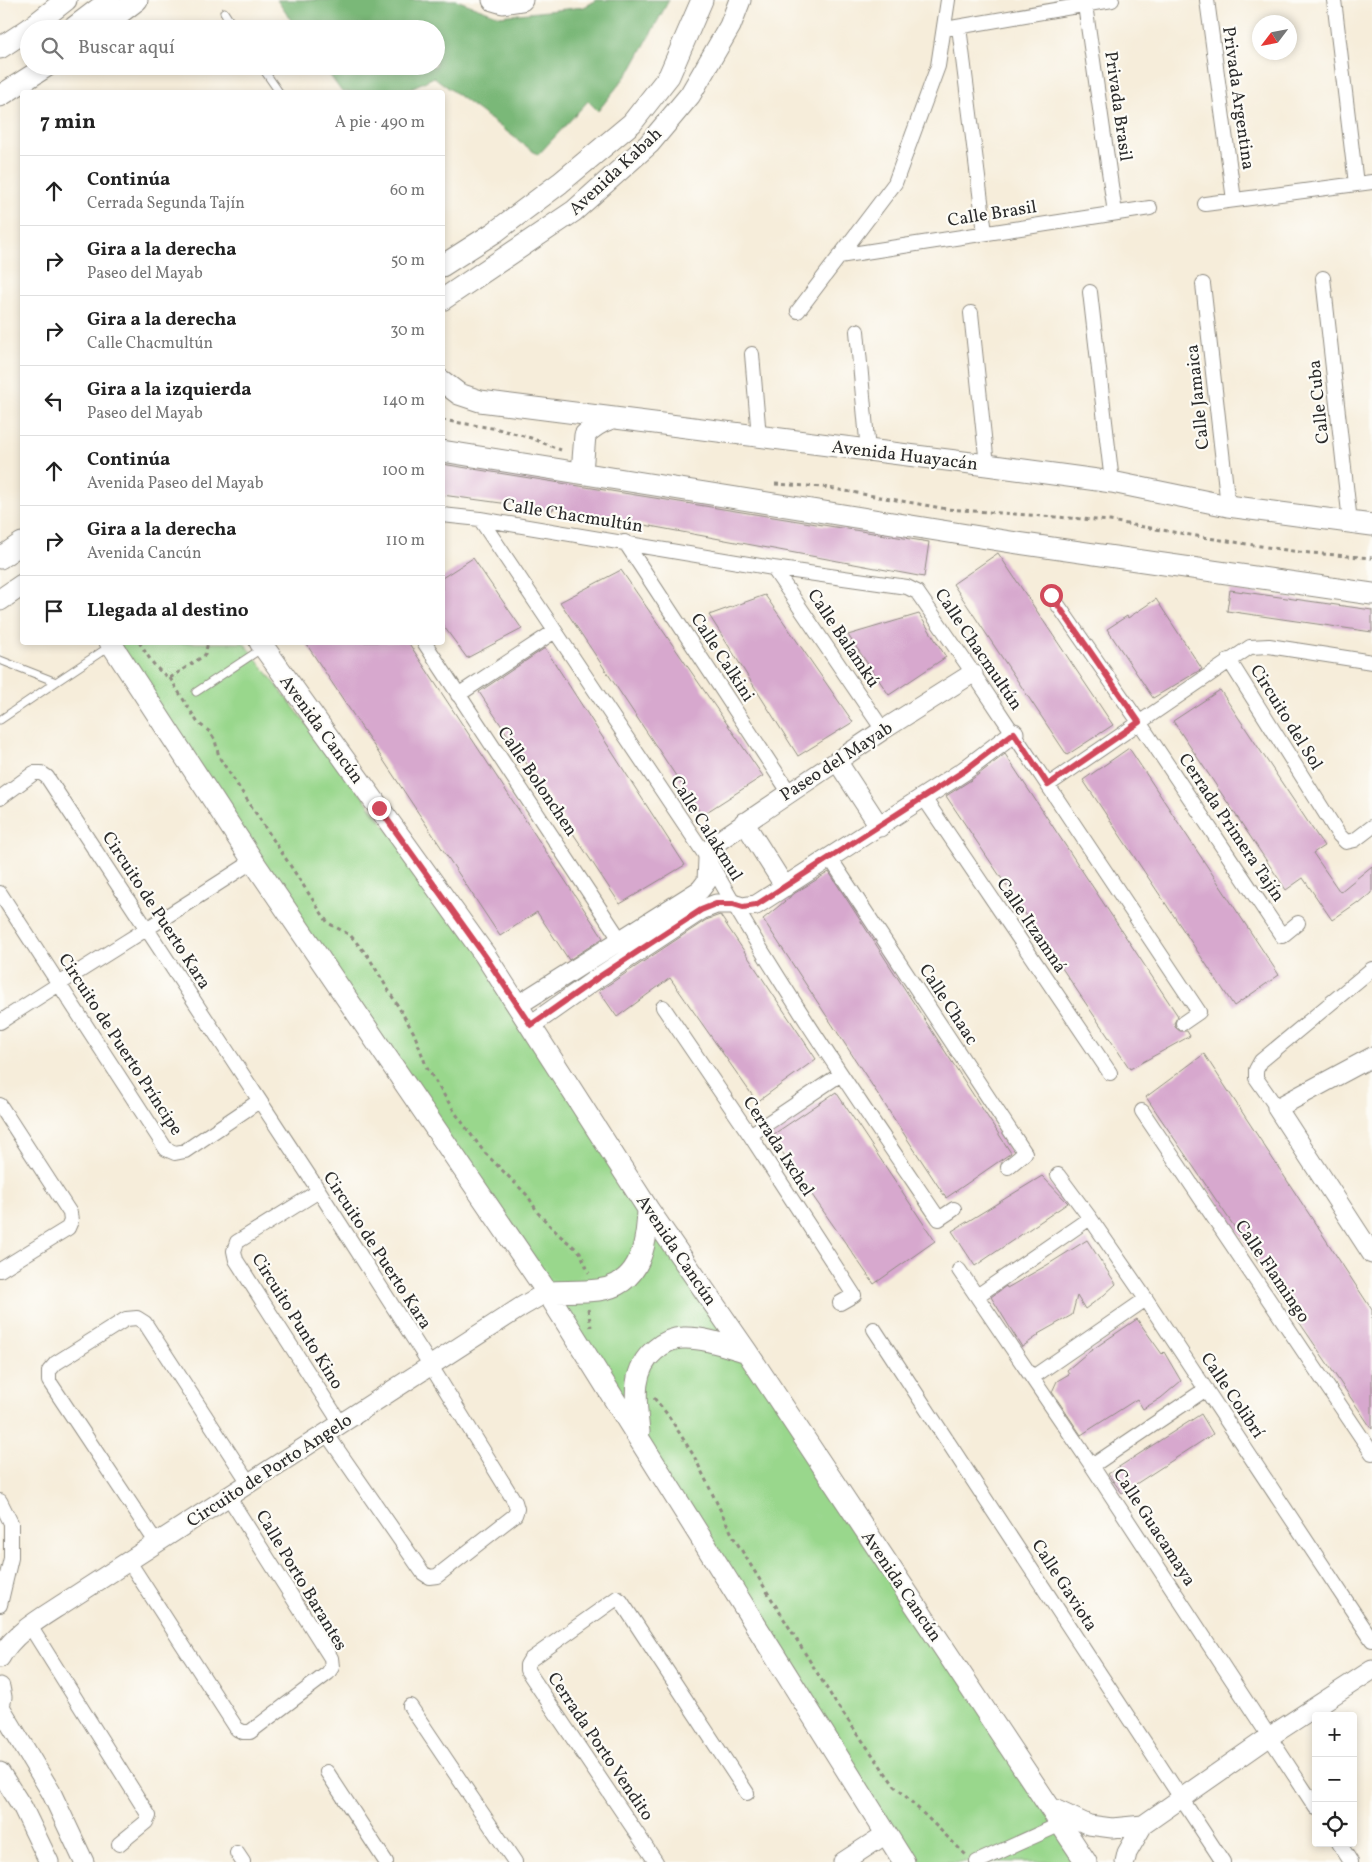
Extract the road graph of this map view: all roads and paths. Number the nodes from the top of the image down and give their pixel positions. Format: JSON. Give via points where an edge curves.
{"nodes":[{"id":1,"x":66,"y":0,"type":"edge"},
{"id":2,"x":110,"y":0,"type":"edge"},
{"id":3,"x":137,"y":0,"type":"edge"},
{"id":4,"x":493,"y":0,"type":"edge"},
{"id":5,"x":522,"y":0,"type":"edge"},
{"id":6,"x":702,"y":0,"type":"edge"},
{"id":7,"x":740,"y":0,"type":"edge"},
{"id":8,"x":948,"y":0,"type":"edge"},
{"id":9,"x":1112,"y":0,"type":"edge"},
{"id":10,"x":1207,"y":0,"type":"edge"},
{"id":11,"x":1334,"y":0,"type":"edge"},
{"id":12,"x":1085,"y":5,"type":"junction"},
{"id":13,"x":224,"y":12,"type":"dead end"},
{"id":14,"x":40,"y":20,"type":"edge"},
{"id":15,"x":84,"y":20,"type":"edge"},
{"id":16,"x":111,"y":20,"type":"edge"},
{"id":17,"x":230,"y":20,"type":"edge"},
{"id":18,"x":959,"y":27,"type":"junction"},
{"id":19,"x":943,"y":30,"type":"junction"},
{"id":20,"x":20,"y":35,"type":"edge"},
{"id":21,"x":0,"y":48,"type":"edge"},
{"id":22,"x":20,"y":69,"type":"edge"},
{"id":23,"x":33,"y":75,"type":"edge"},
{"id":24,"x":267,"y":75,"type":"edge"},
{"id":25,"x":0,"y":84,"type":"edge"},
{"id":26,"x":278,"y":90,"type":"edge"},
{"id":27,"x":0,"y":96,"type":"edge"},
{"id":28,"x":1372,"y":182,"type":"edge"},
{"id":29,"x":1356,"y":184,"type":"junction"},
{"id":30,"x":1234,"y":200,"type":"junction"},
{"id":31,"x":1205,"y":204,"type":"dead end"},
{"id":32,"x":1150,"y":208,"type":"dead end"},
{"id":33,"x":1115,"y":213,"type":"junction"},
{"id":34,"x":495,"y":232,"type":"junction"},
{"id":35,"x":985,"y":233,"type":"junction"},
{"id":36,"x":839,"y":256,"type":"junction"},
{"id":37,"x":445,"y":264,"type":"edge"},
{"id":38,"x":1322,"y":278,"type":"dead end"},
{"id":39,"x":1203,"y":284,"type":"dead end"},
{"id":40,"x":1090,"y":292,"type":"dead end"},
{"id":41,"x":445,"y":295,"type":"edge"},
{"id":42,"x":445,"y":297,"type":"edge"},
{"id":43,"x":798,"y":311,"type":"dead end"},
{"id":44,"x":971,"y":313,"type":"dead end"},
{"id":45,"x":857,"y":331,"type":"dead end"},
{"id":46,"x":752,"y":354,"type":"dead end"},
{"id":47,"x":445,"y":383,"type":"edge"},
{"id":48,"x":612,"y":418,"type":"junction"},
{"id":49,"x":445,"y":420,"type":"edge"},
{"id":50,"x":760,"y":437,"type":"junction"},
{"id":51,"x":445,"y":451,"type":"edge"},
{"id":52,"x":868,"y":451,"type":"junction"},
{"id":53,"x":583,"y":463,"type":"junction"},
{"id":54,"x":988,"y":465,"type":"junction"},
{"id":55,"x":1112,"y":482,"type":"junction"},
{"id":56,"x":768,"y":484,"type":"dead end"},
{"id":57,"x":1228,"y":506,"type":"junction"},
{"id":58,"x":445,"y":515,"type":"edge"},
{"id":59,"x":480,"y":518,"type":"junction"},
{"id":60,"x":1350,"y":522,"type":"junction"},
{"id":61,"x":1372,"y":525,"type":"edge"},
{"id":62,"x":625,"y":542,"type":"junction"},
{"id":63,"x":20,"y":544,"type":"edge"},
{"id":64,"x":0,"y":558,"type":"edge"},
{"id":65,"x":1372,"y":558,"type":"edge"},
{"id":66,"x":773,"y":568,"type":"junction"},
{"id":67,"x":1372,"y":594,"type":"edge"},
{"id":68,"x":1051,"y":595,"type":"dead end"},
{"id":69,"x":555,"y":631,"type":"junction"},
{"id":70,"x":108,"y":645,"type":"edge"},
{"id":71,"x":112,"y":645,"type":"edge"},
{"id":72,"x":141,"y":645,"type":"edge"},
{"id":73,"x":207,"y":645,"type":"edge"},
{"id":74,"x":261,"y":645,"type":"edge"},
{"id":75,"x":426,"y":645,"type":"edge"},
{"id":76,"x":0,"y":660,"type":"edge"},
{"id":77,"x":1229,"y":660,"type":"junction"},
{"id":78,"x":1372,"y":662,"type":"edge"},
{"id":79,"x":974,"y":673,"type":"junction"},
{"id":80,"x":56,"y":682,"type":"junction"},
{"id":81,"x":196,"y":692,"type":"dead end"},
{"id":82,"x":458,"y":695,"type":"junction"},
{"id":83,"x":0,"y":720,"type":"edge"},
{"id":84,"x":1139,"y":722,"type":"junction"},
{"id":85,"x":883,"y":730,"type":"junction"},
{"id":86,"x":1014,"y":733,"type":"junction"},
{"id":87,"x":837,"y":761,"type":"junction"},
{"id":88,"x":1048,"y":785,"type":"junction"},
{"id":89,"x":789,"y":792,"type":"junction"},
{"id":90,"x":0,"y":798,"type":"edge"},
{"id":91,"x":924,"y":798,"type":"junction"},
{"id":92,"x":744,"y":822,"type":"junction"},
{"id":93,"x":880,"y":827,"type":"junction"},
{"id":94,"x":1372,"y":827,"type":"edge"},
{"id":95,"x":830,"y":858,"type":"junction"},
{"id":96,"x":708,"y":859,"type":"junction"},
{"id":97,"x":253,"y":861,"type":"junction"},
{"id":98,"x":784,"y":887,"type":"junction"},
{"id":99,"x":0,"y":893,"type":"edge"},
{"id":100,"x":733,"y":904,"type":"junction"},
{"id":101,"x":1298,"y":923,"type":"dead end"},
{"id":102,"x":148,"y":930,"type":"junction"},
{"id":103,"x":622,"y":941,"type":"junction"},
{"id":104,"x":1372,"y":970,"type":"edge"},
{"id":105,"x":58,"y":984,"type":"junction"},
{"id":106,"x":518,"y":1006,"type":"junction"},
{"id":107,"x":663,"y":1007,"type":"dead end"},
{"id":108,"x":0,"y":1022,"type":"edge"},
{"id":109,"x":1182,"y":1023,"type":"dead end"},
{"id":110,"x":531,"y":1025,"type":"junction"},
{"id":111,"x":1372,"y":1057,"type":"edge"},
{"id":112,"x":1110,"y":1073,"type":"dead end"},
{"id":113,"x":841,"y":1074,"type":"junction"},
{"id":114,"x":259,"y":1101,"type":"junction"},
{"id":115,"x":0,"y":1105,"type":"edge"},
{"id":116,"x":1277,"y":1108,"type":"junction"},
{"id":117,"x":1142,"y":1111,"type":"dead end"},
{"id":118,"x":750,"y":1135,"type":"junction"},
{"id":119,"x":1008,"y":1166,"type":"dead end"},
{"id":120,"x":1058,"y":1175,"type":"dead end"},
{"id":121,"x":319,"y":1191,"type":"junction"},
{"id":122,"x":648,"y":1209,"type":"junction"},
{"id":123,"x":954,"y":1209,"type":"dead end"},
{"id":124,"x":1090,"y":1218,"type":"junction"},
{"id":125,"x":1372,"y":1254,"type":"edge"},
{"id":126,"x":0,"y":1270,"type":"edge"},
{"id":127,"x":958,"y":1270,"type":"dead end"},
{"id":128,"x":547,"y":1292,"type":"junction"},
{"id":129,"x":977,"y":1296,"type":"junction"},
{"id":130,"x":1146,"y":1299,"type":"junction"},
{"id":131,"x":840,"y":1303,"type":"dead end"},
{"id":132,"x":874,"y":1330,"type":"dead end"},
{"id":133,"x":747,"y":1352,"type":"junction"},
{"id":134,"x":431,"y":1366,"type":"junction"},
{"id":135,"x":1033,"y":1376,"type":"junction"},
{"id":136,"x":1206,"y":1388,"type":"junction"},
{"id":137,"x":333,"y":1429,"type":"junction"},
{"id":138,"x":640,"y":1439,"type":"junction"},
{"id":139,"x":1372,"y":1453,"type":"edge"},
{"id":140,"x":1092,"y":1466,"type":"junction"},
{"id":141,"x":249,"y":1483,"type":"junction"},
{"id":142,"x":228,"y":1496,"type":"junction"},
{"id":143,"x":0,"y":1500,"type":"edge"},
{"id":144,"x":156,"y":1542,"type":"junction"},
{"id":145,"x":128,"y":1560,"type":"junction"},
{"id":146,"x":0,"y":1605,"type":"edge"},
{"id":147,"x":30,"y":1626,"type":"junction"},
{"id":148,"x":1372,"y":1640,"type":"edge"},
{"id":149,"x":0,"y":1658,"type":"edge"},
{"id":150,"x":1372,"y":1670,"type":"edge"},
{"id":151,"x":0,"y":1687,"type":"edge"},
{"id":152,"x":410,"y":1706,"type":"dead end"},
{"id":153,"x":0,"y":1707,"type":"edge"},
{"id":154,"x":1269,"y":1737,"type":"junction"},
{"id":155,"x":0,"y":1772,"type":"edge"},
{"id":156,"x":327,"y":1772,"type":"dead end"},
{"id":157,"x":51,"y":1792,"type":"junction"},
{"id":158,"x":747,"y":1793,"type":"dead end"},
{"id":159,"x":1182,"y":1798,"type":"junction"},
{"id":160,"x":1312,"y":1802,"type":"edge"},
{"id":161,"x":23,"y":1808,"type":"junction"},
{"id":162,"x":1055,"y":1815,"type":"junction"},
{"id":163,"x":1143,"y":1825,"type":"junction"},
{"id":164,"x":886,"y":1834,"type":"junction"},
{"id":165,"x":120,"y":1844,"type":"dead end"},
{"id":166,"x":1342,"y":1847,"type":"edge"},
{"id":167,"x":900,"y":1860,"type":"edge"},
{"id":168,"x":49,"y":1862,"type":"edge"},
{"id":169,"x":84,"y":1862,"type":"edge"},
{"id":170,"x":386,"y":1862,"type":"edge"},
{"id":171,"x":515,"y":1862,"type":"edge"},
{"id":172,"x":656,"y":1862,"type":"edge"},
{"id":173,"x":843,"y":1862,"type":"edge"},
{"id":174,"x":977,"y":1862,"type":"edge"},
{"id":175,"x":1086,"y":1862,"type":"edge"},
{"id":176,"x":1125,"y":1862,"type":"edge"},
{"id":177,"x":1223,"y":1862,"type":"edge"},
{"id":178,"x":1351,"y":1862,"type":"edge"}],
"edges":[{"from":1,"to":14,"type":"main road"},
{"from":2,"to":15,"type":"main road"},
{"from":3,"to":16,"type":"main road"},
{"from":4,"to":5,"type":"main road","via":[[503,3]]},
{"from":6,"to":34,"type":"main road","name":"Avenida Kabah","via":[[669,76],[632,123]]},
{"from":7,"to":42,"type":"main road","name":"Avenida Kabah","via":[[730,26],[690,95],[649,144],[574,211]]},
{"from":8,"to":19,"type":"street"},
{"from":9,"to":12,"type":"street"},
{"from":10,"to":30,"type":"street","name":"Privada Argentina"},
{"from":11,"to":29,"type":"street"},
{"from":12,"to":18,"type":"street"},
{"from":12,"to":33,"type":"street","name":"Privada Brasil"},
{"from":13,"to":17,"type":"lane"},
{"from":18,"to":19,"type":"street"},
{"from":18,"to":35,"type":"street"},
{"from":19,"to":36,"type":"street","via":[[938,66],[895,183]]},
{"from":20,"to":21,"type":"main road"},
{"from":22,"to":25,"type":"main road"},
{"from":23,"to":27,"type":"main road"},
{"from":24,"to":26,"type":"lane"},
{"from":28,"to":29,"type":"street"},
{"from":29,"to":30,"type":"street"},
{"from":30,"to":31,"type":"street"},
{"from":32,"to":33,"type":"street","name":"Calle Brasil"},
{"from":33,"to":35,"type":"street","name":"Calle Brasil"},
{"from":34,"to":37,"type":"main road","name":"Avenida Kabah"},
{"from":34,"to":41,"type":"main road"},
{"from":35,"to":36,"type":"street","name":"Calle Brasil"},
{"from":36,"to":43,"type":"street"},
{"from":38,"to":60,"type":"street","name":"Calle Cuba"},
{"from":39,"to":57,"type":"street","name":"Calle Jamaica"},
{"from":40,"to":55,"type":"street"},
{"from":44,"to":54,"type":"street"},
{"from":45,"to":52,"type":"street"},
{"from":46,"to":50,"type":"street"},
{"from":47,"to":48,"type":"main road","name":"Avenida Huayacán","via":[[459,394],[480,401]]},
{"from":48,"to":50,"type":"main road","name":"Avenida Huayacán"},
{"from":48,"to":53,"type":"main road","via":[[602,421],[585,435]]},
{"from":49,"to":53,"type":"path","via":[[531,438]]},
{"from":50,"to":52,"type":"main road","name":"Avenida Huayacán"},
{"from":51,"to":53,"type":"main road"},
{"from":52,"to":54,"type":"main road","name":"Avenida Huayacán"},
{"from":53,"to":67,"type":"main road","via":[[1011,542]]},
{"from":54,"to":55,"type":"main road","name":"Avenida Huayacán"},
{"from":55,"to":57,"type":"main road","name":"Avenida Huayacán"},
{"from":56,"to":65,"type":"path","via":[[823,487],[947,509],[1110,520],[1299,552]]},
{"from":57,"to":60,"type":"main road","name":"Avenida Huayacán"},
{"from":58,"to":59,"type":"street","name":"Calle Chacmultún"},
{"from":59,"to":62,"type":"street","name":"Calle Chacmultún"},
{"from":59,"to":69,"type":"street","name":"Calle Calakmul"},
{"from":60,"to":61,"type":"main road","name":"Avenida Huayacán"},
{"from":62,"to":66,"type":"street","name":"Calle Chacmultún"},
{"from":62,"to":89,"type":"street","name":"Calle Calkini"},
{"from":63,"to":64,"type":"main road"},
{"from":66,"to":79,"type":"street","name":"Calle Chacmultún","via":[[912,589]]},
{"from":66,"to":85,"type":"street","name":"Calle Balamkú"},
{"from":68,"to":84,"type":"street"},
{"from":69,"to":82,"type":"street"},
{"from":69,"to":96,"type":"street","name":"Calle Calakmul"},
{"from":70,"to":80,"type":"lane"},
{"from":71,"to":97,"type":"main road"},
{"from":72,"to":73,"type":"path","via":[[162,674],[170,678],[205,654]]},
{"from":74,"to":81,"type":"lane"},
{"from":74,"to":106,"type":"main road","name":"Avenida Cancún"},
{"from":75,"to":82,"type":"street","name":"Calle Bolonchen"},
{"from":76,"to":80,"type":"lane"},
{"from":77,"to":78,"type":"street","name":"Circuito del Sol","via":[[1250,647],[1269,646]]},
{"from":77,"to":84,"type":"street"},
{"from":77,"to":94,"type":"street","name":"Circuito del Sol","via":[[1339,835],[1346,842],[1355,840]]},
{"from":79,"to":85,"type":"street","name":"Paseo del Mayab"},
{"from":79,"to":86,"type":"street","name":"Calle Chacmultún"},
{"from":80,"to":83,"type":"lane"},
{"from":82,"to":103,"type":"street","name":"Calle Bolonchen"},
{"from":84,"to":88,"type":"street"},
{"from":84,"to":101,"type":"street","name":"Cerrada Primera Tajín","via":[[1282,936]]},
{"from":85,"to":87,"type":"street","name":"Paseo del Mayab"},
{"from":86,"to":88,"type":"street","name":"Calle Chacmultún"},
{"from":86,"to":91,"type":"street"},
{"from":87,"to":89,"type":"street","name":"Paseo del Mayab"},
{"from":87,"to":93,"type":"street"},
{"from":88,"to":109,"type":"street","name":"Calle Chacmultún","via":[[1199,1012]]},
{"from":89,"to":92,"type":"street","name":"Paseo del Mayab"},
{"from":90,"to":102,"type":"street","name":"Circuito de Puerto Kara","via":[[34,774],[41,773],[47,777]]},
{"from":91,"to":93,"type":"street"},
{"from":91,"to":112,"type":"street","name":"Calle Itzamná"},
{"from":92,"to":96,"type":"street","name":"Paseo del Mayab","via":[[712,847]]},
{"from":92,"to":98,"type":"street"},
{"from":93,"to":95,"type":"street"},
{"from":95,"to":98,"type":"street"},
{"from":95,"to":119,"type":"street","name":"Calle Chaac","via":[[1025,1153]]},
{"from":96,"to":100,"type":"street","name":"Calle Calakmul"},
{"from":96,"to":103,"type":"street","via":[[707,881],[700,890]]},
{"from":97,"to":102,"type":"street"},
{"from":97,"to":128,"type":"main road"},
{"from":98,"to":100,"type":"street","via":[[756,905],[743,907]]},
{"from":99,"to":105,"type":"street","name":"Circuito de Puerto Príncipe"},
{"from":100,"to":110,"type":"street","via":[[716,904],[701,910]]},
{"from":100,"to":113,"type":"street","name":"Calle Calakmul"},
{"from":102,"to":105,"type":"street"},
{"from":102,"to":114,"type":"street","name":"Circuito de Puerto Kara"},
{"from":103,"to":106,"type":"street"},
{"from":104,"to":116,"type":"street","via":[[1262,1061],[1256,1070],[1256,1078]]},
{"from":105,"to":108,"type":"street"},
{"from":105,"to":114,"type":"street","name":"Circuito de Puerto Príncipe","via":[[166,1149],[175,1154],[185,1151]]},
{"from":106,"to":110,"type":"main road","name":"Avenida Cancún"},
{"from":107,"to":118,"type":"street","name":"Cerrada Ixchel"},
{"from":110,"to":122,"type":"main road","name":"Avenida Cancún"},
{"from":111,"to":116,"type":"street"},
{"from":113,"to":118,"type":"street"},
{"from":113,"to":123,"type":"street","name":"Calle Calakmul","via":[[939,1219]]},
{"from":114,"to":121,"type":"street","name":"Circuito de Puerto Kara"},
{"from":115,"to":126,"type":"street","via":[[70,1213],[71,1221],[68,1228]]},
{"from":116,"to":125,"type":"street"},
{"from":117,"to":139,"type":"street","name":"Calle Flamingo"},
{"from":118,"to":131,"type":"street","name":"Cerrada Ixchel","via":[[854,1295]]},
{"from":120,"to":124,"type":"street","name":"Calle Colibrí"},
{"from":121,"to":134,"type":"street","name":"Circuito de Puerto Kara"},
{"from":121,"to":137,"type":"street","name":"Circuito Punto Kino","via":[[237,1242],[234,1251],[236,1260]]},
{"from":122,"to":128,"type":"main road","via":[[643,1252],[626,1278],[599,1290]]},
{"from":122,"to":133,"type":"main road","name":"Avenida Cancún"},
{"from":124,"to":129,"type":"street"},
{"from":124,"to":130,"type":"street","name":"Calle Colibrí"},
{"from":127,"to":129,"type":"street","name":"Calle Guacamaya"},
{"from":128,"to":134,"type":"street","name":"Circuito de Porto Angelo"},
{"from":128,"to":138,"type":"main road"},
{"from":129,"to":135,"type":"street","name":"Calle Guacamaya"},
{"from":130,"to":135,"type":"street"},
{"from":130,"to":136,"type":"street","name":"Calle Colibrí"},
{"from":132,"to":159,"type":"street","name":"Calle Gaviota"},
{"from":133,"to":138,"type":"main road","via":[[689,1338],[673,1340],[654,1350],[645,1360],[637,1379]]},
{"from":133,"to":162,"type":"main road","name":"Avenida Cancún"},
{"from":134,"to":137,"type":"street","name":"Circuito de Porto Angelo"},
{"from":134,"to":137,"type":"street","name":"Circuito de Puerto Kara","via":[[517,1509],[515,1515],[437,1576],[429,1577],[423,1573]]},
{"from":135,"to":140,"type":"street","name":"Calle Guacamaya"},
{"from":136,"to":140,"type":"street"},
{"from":136,"to":148,"type":"street","name":"Calle Colibrí"},
{"from":137,"to":141,"type":"street","name":"Circuito de Porto Angelo"},
{"from":138,"to":164,"type":"main road"},
{"from":140,"to":154,"type":"street","name":"Calle Guacamaya"},
{"from":141,"to":142,"type":"street","name":"Circuito de Porto Angelo"},
{"from":141,"to":144,"type":"street","via":[[145,1323],[137,1318],[126,1319],[63,1358],[49,1371],[49,1381]]},
{"from":142,"to":144,"type":"street","name":"Circuito de Porto Angelo"},
{"from":142,"to":145,"type":"street","name":"Calle Porto Barantes","via":[[331,1658],[332,1666],[328,1674],[250,1732],[237,1729]]},
{"from":143,"to":146,"type":"street","via":[[11,1523],[10,1558]]},
{"from":144,"to":145,"type":"street","name":"Circuito de Porto Angelo"},
{"from":145,"to":147,"type":"street","name":"Circuito de Porto Angelo"},
{"from":147,"to":149,"type":"street","name":"Circuito de Porto Angelo","via":[[6,1646]]},
{"from":147,"to":165,"type":"street","via":[[149,1816]]},
{"from":150,"to":154,"type":"street"},
{"from":151,"to":153,"type":"street"},
{"from":152,"to":171,"type":"street"},
{"from":153,"to":157,"type":"street"},
{"from":154,"to":159,"type":"street"},
{"from":154,"to":160,"type":"street","name":"Calle Guacamaya"},
{"from":155,"to":161,"type":"street"},
{"from":156,"to":170,"type":"street"},
{"from":157,"to":161,"type":"street"},
{"from":157,"to":169,"type":"street"},
{"from":158,"to":172,"type":"street","name":"Cerrada Porto Vendito","via":[[617,1598],[530,1660],[528,1670]]},
{"from":159,"to":163,"type":"street"},
{"from":159,"to":177,"type":"street","name":"Calle Gaviota"},
{"from":161,"to":168,"type":"street"},
{"from":162,"to":163,"type":"street","via":[[1112,1828]]},
{"from":162,"to":174,"type":"street"},
{"from":162,"to":175,"type":"main road","name":"Avenida Cancún"},
{"from":163,"to":176,"type":"street"},
{"from":164,"to":167,"type":"main road"},
{"from":164,"to":173,"type":"street"},
{"from":166,"to":178,"type":"street"}]}
